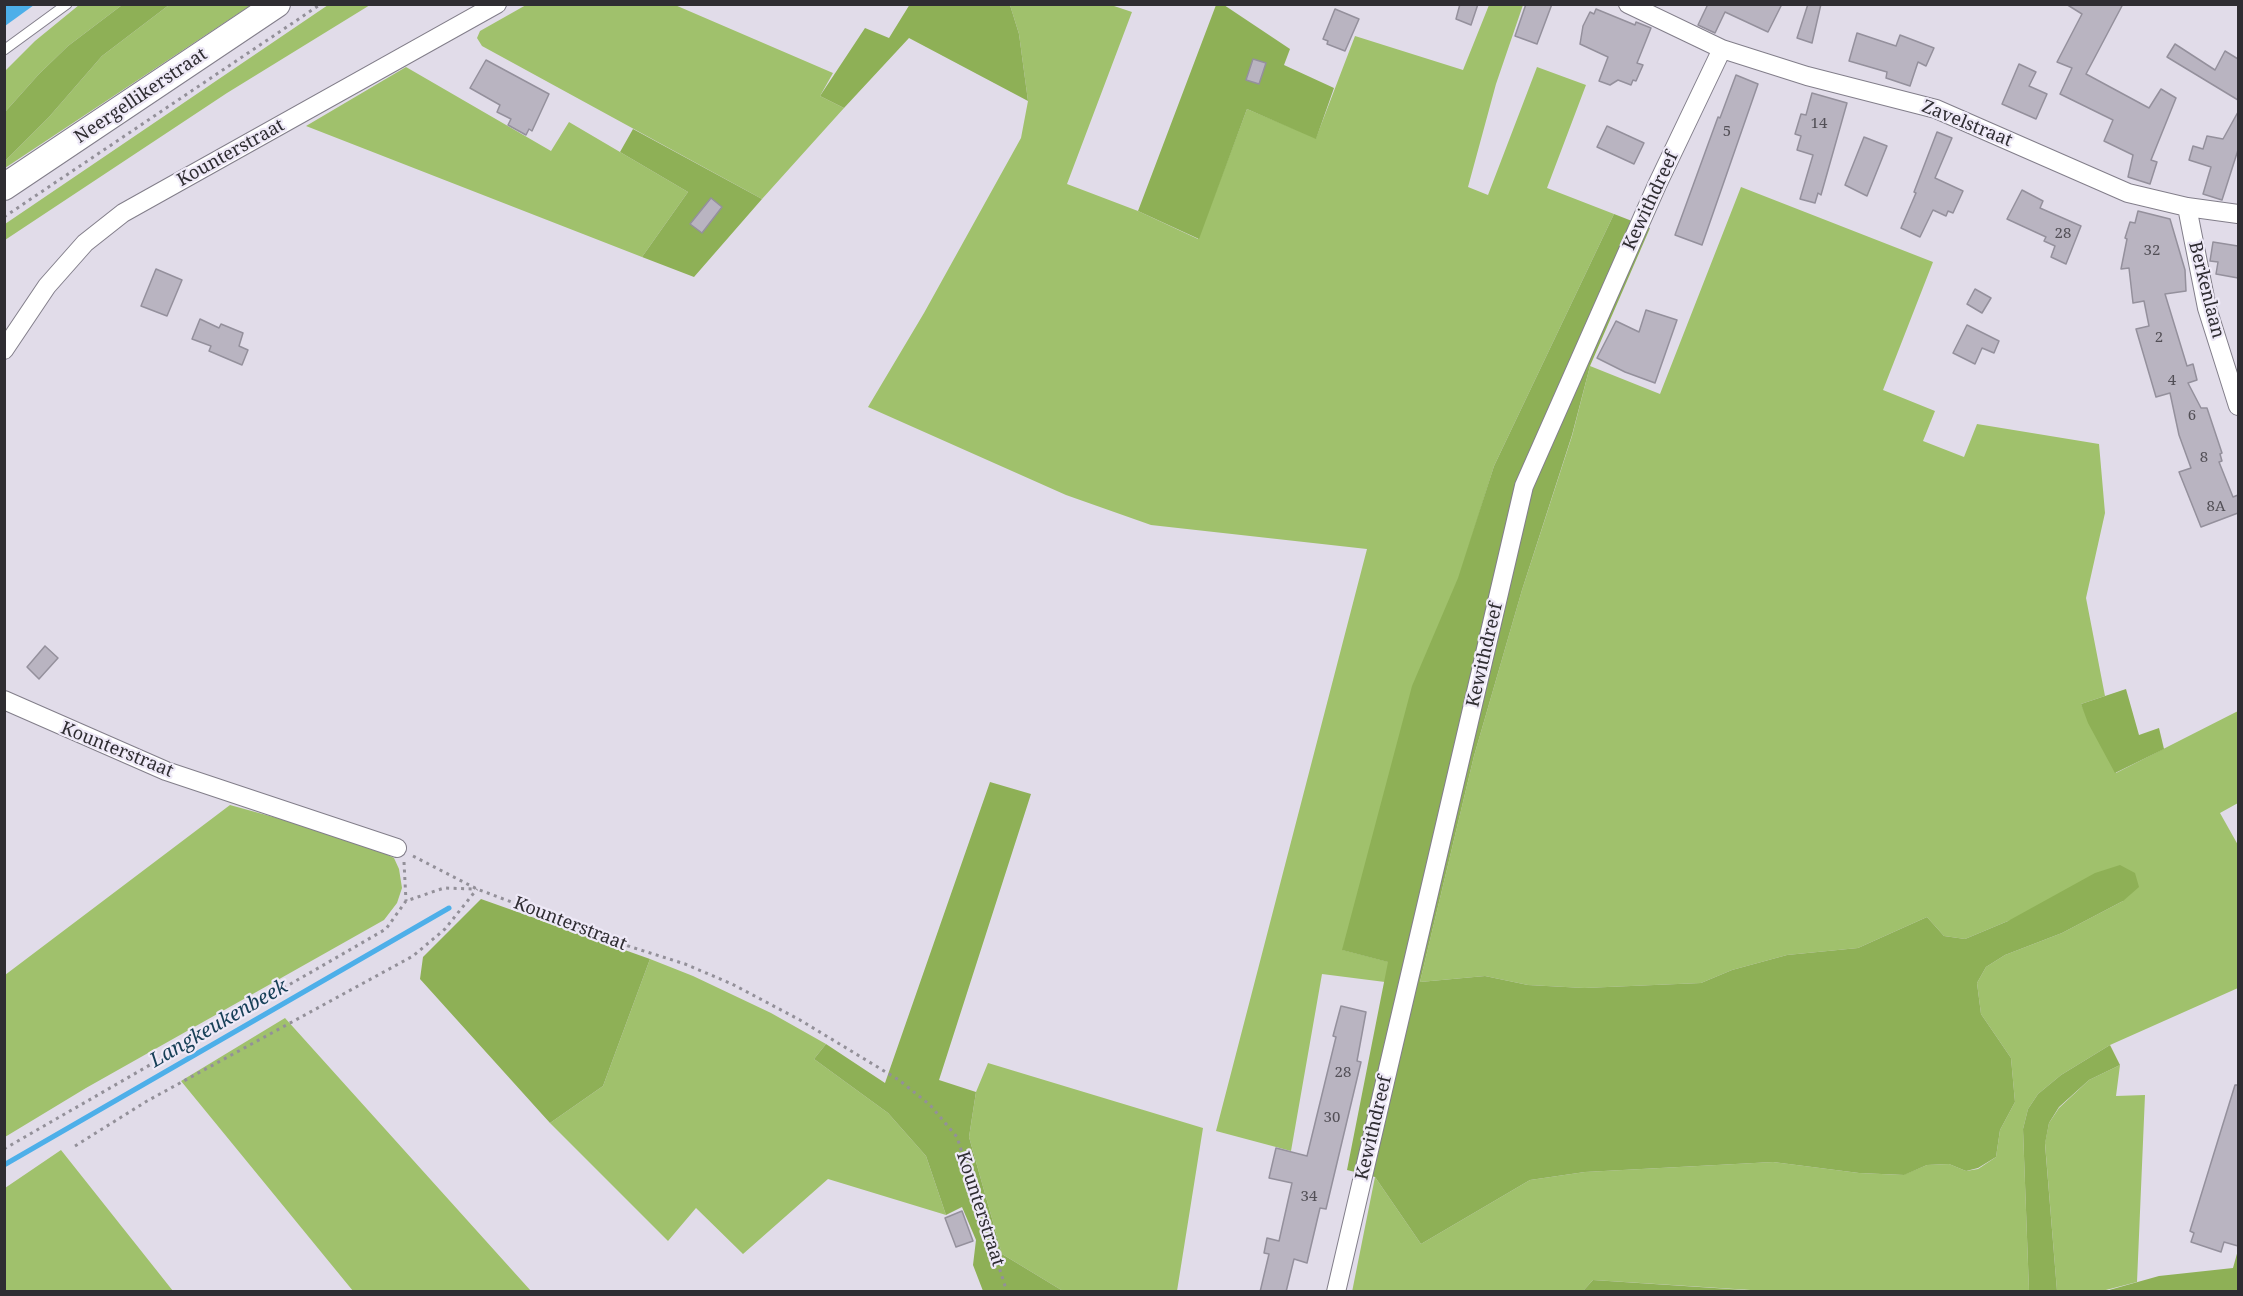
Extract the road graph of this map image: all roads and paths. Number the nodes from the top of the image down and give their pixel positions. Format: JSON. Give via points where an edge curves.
{"nodes":[{"id":1,"x":67,"y":4,"type":"edge"},
{"id":2,"x":277,"y":4,"type":"edge"},
{"id":3,"x":321,"y":4,"type":"edge"},
{"id":4,"x":497,"y":4,"type":"edge"},
{"id":5,"x":1628,"y":4,"type":"edge"},
{"id":6,"x":1722,"y":49,"type":"junction"},
{"id":7,"x":4,"y":50,"type":"edge"},
{"id":8,"x":4,"y":187,"type":"edge"},
{"id":9,"x":2187,"y":207,"type":"junction"},
{"id":10,"x":2238,"y":214,"type":"edge"},
{"id":11,"x":4,"y":217,"type":"edge"},
{"id":12,"x":4,"y":350,"type":"edge"},
{"id":13,"x":2238,"y":406,"type":"edge"},
{"id":14,"x":4,"y":700,"type":"edge"},
{"id":15,"x":397,"y":848,"type":"junction"},
{"id":16,"x":477,"y":889,"type":"junction"},
{"id":17,"x":406,"y":901,"type":"junction"},
{"id":18,"x":75,"y":1146,"type":"dead end"},
{"id":19,"x":4,"y":1149,"type":"edge"},
{"id":20,"x":1007,"y":1292,"type":"edge"},
{"id":21,"x":1336,"y":1292,"type":"edge"}],
"edges":[{"from":1,"to":7,"type":"lane"},
{"from":2,"to":8,"type":"street","name":"Neergellikerstraat"},
{"from":3,"to":11,"type":"path"},
{"from":4,"to":12,"type":"street","name":"Kounterstraat","via":[[123,213],[85,243],[47,286]]},
{"from":5,"to":6,"type":"street","name":"Zavelstraat"},
{"from":6,"to":9,"type":"street","name":"Zavelstraat","via":[[1807,76],[1936,109],[2127,193]]},
{"from":6,"to":21,"type":"street","name":"Kewithdreef","via":[[1524,486]]},
{"from":9,"to":10,"type":"street","name":"Zavelstraat"},
{"from":9,"to":13,"type":"street","name":"Berkenlaan","via":[[2207,308]]},
{"from":14,"to":15,"type":"street","name":"Kounterstraat","via":[[166,771]]},
{"from":15,"to":16,"type":"path","name":"Kounterstraat"},
{"from":15,"to":17,"type":"path","via":[[406,865]]},
{"from":16,"to":17,"type":"path","via":[[444,888]]},
{"from":16,"to":18,"type":"path","via":[[445,929],[412,956],[147,1101]]},
{"from":16,"to":20,"type":"path","name":"Kounterstraat","via":[[732,984],[899,1080],[930,1105],[957,1137]]},
{"from":17,"to":19,"type":"path","via":[[386,929]]}]}
